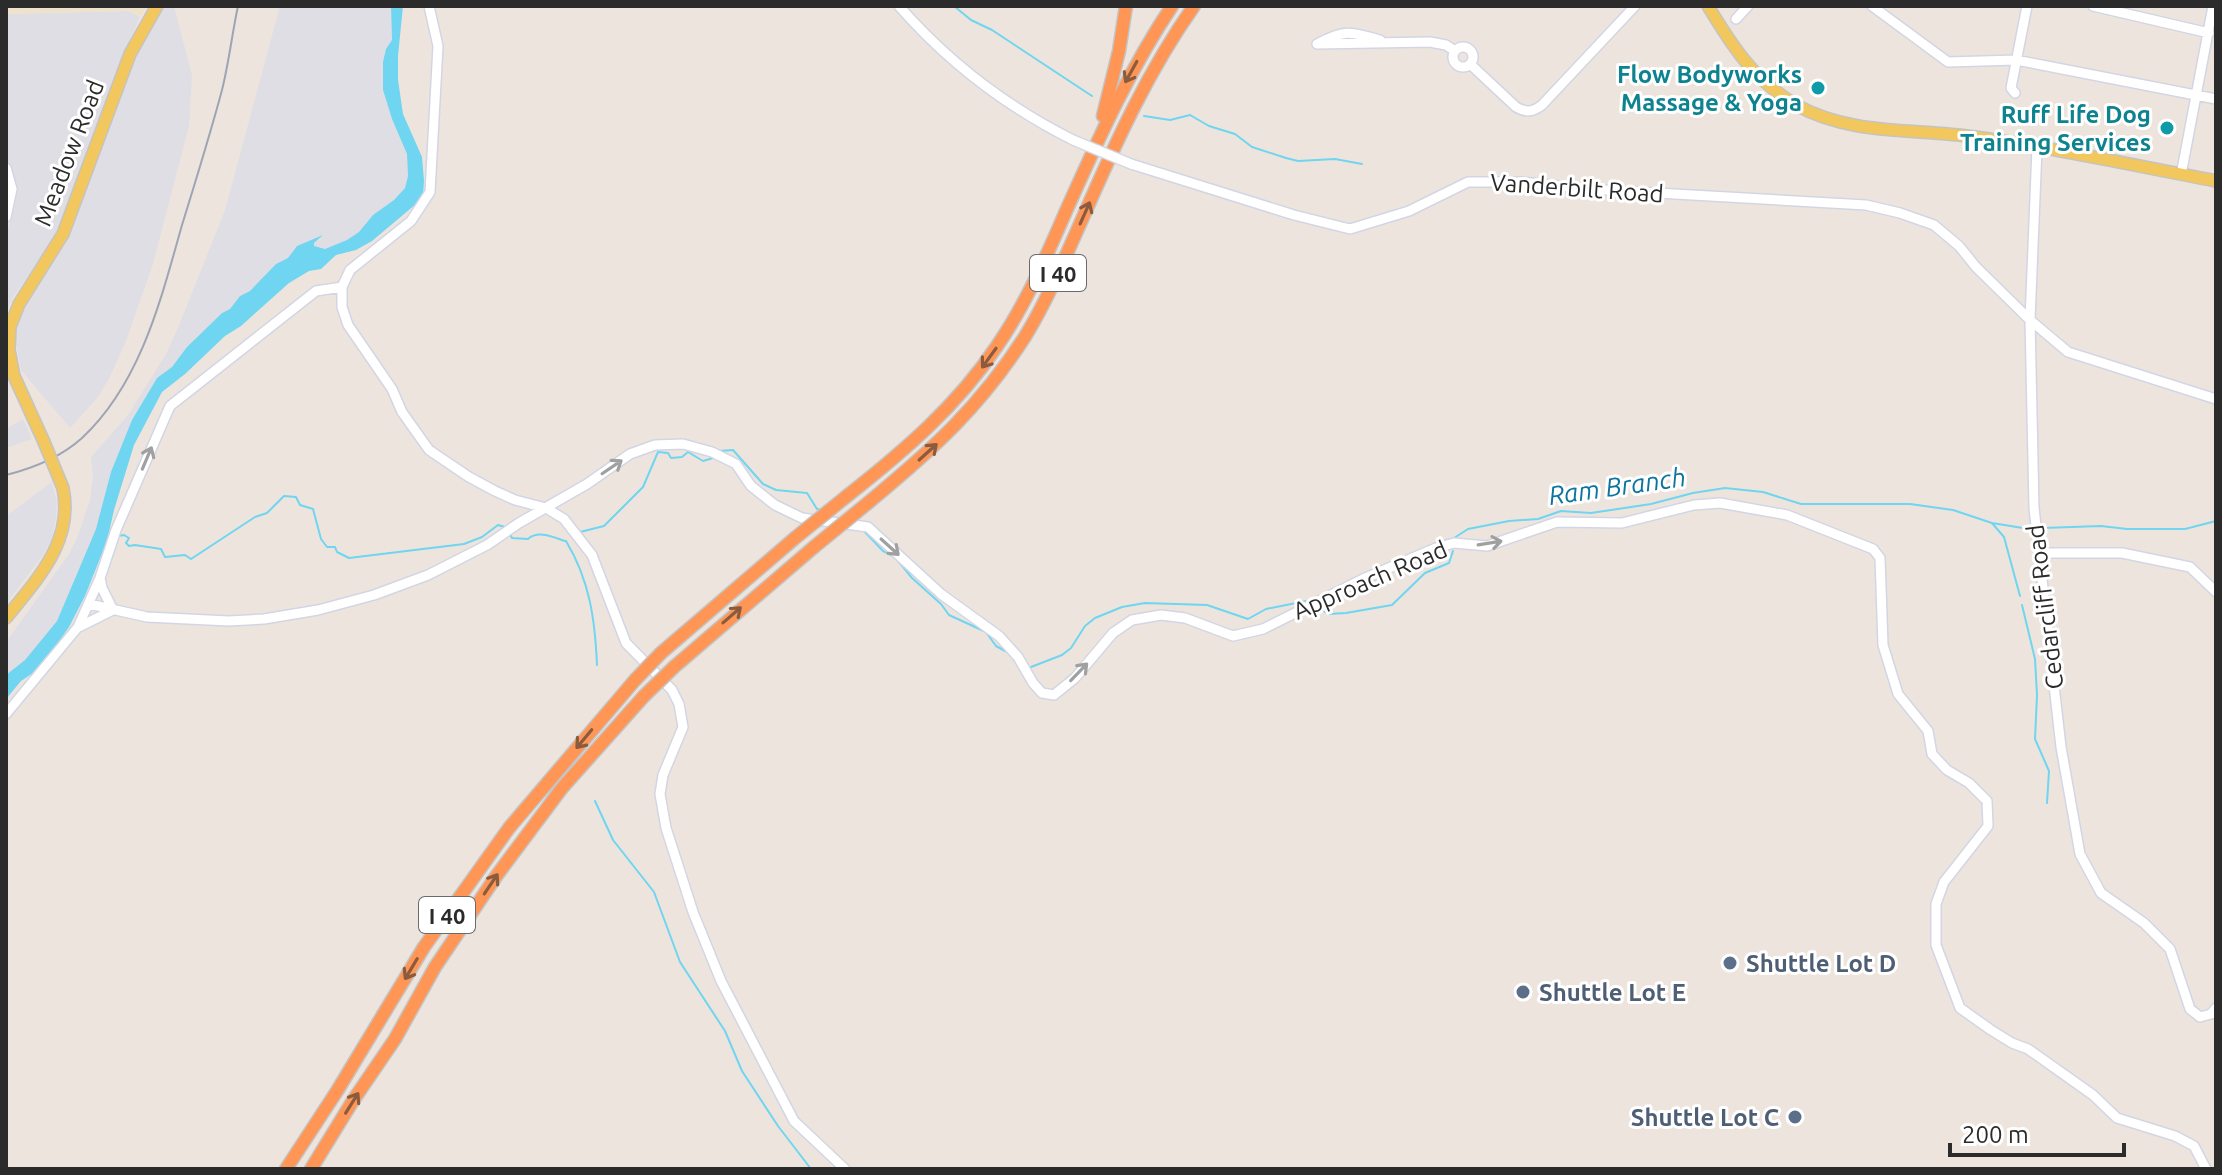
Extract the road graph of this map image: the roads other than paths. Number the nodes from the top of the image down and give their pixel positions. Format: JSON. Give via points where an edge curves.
{"nodes":[{"id":1,"x":157,"y":6,"type":"edge"},
{"id":2,"x":429,"y":6,"type":"edge"},
{"id":3,"x":899,"y":6,"type":"edge"},
{"id":4,"x":1126,"y":6,"type":"edge"},
{"id":5,"x":1172,"y":6,"type":"edge"},
{"id":6,"x":1194,"y":6,"type":"edge"},
{"id":7,"x":1202,"y":6,"type":"edge"},
{"id":8,"x":1635,"y":6,"type":"edge"},
{"id":9,"x":1708,"y":6,"type":"edge"},
{"id":10,"x":1748,"y":6,"type":"edge"},
{"id":11,"x":1872,"y":6,"type":"edge"},
{"id":12,"x":2027,"y":6,"type":"edge"},
{"id":13,"x":2093,"y":6,"type":"edge"},
{"id":14,"x":2213,"y":6,"type":"edge"},
{"id":15,"x":1736,"y":19,"type":"dead end"},
{"id":16,"x":1178,"y":29,"type":"junction"},
{"id":17,"x":2209,"y":33,"type":"junction"},
{"id":18,"x":1388,"y":42,"type":"junction"},
{"id":19,"x":2016,"y":60,"type":"junction"},
{"id":20,"x":2015,"y":93,"type":"dead end"},
{"id":21,"x":2196,"y":95,"type":"junction"},
{"id":22,"x":2216,"y":99,"type":"edge"},
{"id":23,"x":1096,"y":145,"type":"junction"},
{"id":24,"x":2037,"y":148,"type":"junction"},
{"id":25,"x":6,"y":168,"type":"edge"},
{"id":26,"x":2181,"y":175,"type":"junction"},
{"id":27,"x":2216,"y":181,"type":"edge"},
{"id":28,"x":6,"y":217,"type":"edge"},
{"id":29,"x":342,"y":287,"type":"junction"},
{"id":30,"x":2030,"y":320,"type":"junction"},
{"id":31,"x":10,"y":376,"type":"edge"},
{"id":32,"x":2216,"y":399,"type":"edge"},
{"id":33,"x":515,"y":500,"type":"junction"},
{"id":34,"x":546,"y":508,"type":"junction"},
{"id":35,"x":519,"y":523,"type":"junction"},
{"id":36,"x":2040,"y":553,"type":"junction"},
{"id":37,"x":100,"y":578,"type":"junction"},
{"id":38,"x":2216,"y":592,"type":"edge"},
{"id":39,"x":89,"y":604,"type":"junction"},
{"id":40,"x":113,"y":610,"type":"junction"},
{"id":41,"x":6,"y":618,"type":"edge"},
{"id":42,"x":78,"y":627,"type":"junction"},
{"id":43,"x":6,"y":714,"type":"edge"},
{"id":44,"x":2216,"y":1008,"type":"edge"},
{"id":45,"x":286,"y":1169,"type":"edge"},
{"id":46,"x":311,"y":1169,"type":"edge"},
{"id":47,"x":845,"y":1169,"type":"edge"},
{"id":48,"x":2206,"y":1169,"type":"edge"}],
"edges":[{"from":1,"to":31,"type":"main road","name":"Meadow Road","via":[[130,54],[63,234],[15,312],[8,345]]},
{"from":2,"to":29,"type":"street","via":[[438,46],[430,192],[411,221],[350,270]]},
{"from":3,"to":30,"type":"street","name":"Vanderbilt Road","bridge":true,"via":[[980,84],[1051,129],[1131,164],[1294,215],[1350,229],[1409,211],[1468,182],[1866,205],[1934,225]]},
{"from":4,"to":23,"type":"highway"},
{"from":5,"to":23,"type":"highway","number":"I 40","one_way":true,"via":[[1131,72]]},
{"from":6,"to":16,"type":"highway","number":"I 40"},
{"from":7,"to":16,"type":"highway"},
{"from":8,"to":18,"type":"street","via":[[1533,111],[1516,107],[1470,64],[1457,65],[1455,51],[1439,43]]},
{"from":9,"to":24,"type":"main road","via":[[1749,67],[1778,93],[1818,115],[1858,127],[1972,136]]},
{"from":10,"to":15,"type":"street"},
{"from":11,"to":19,"type":"street","via":[[1948,62]]},
{"from":12,"to":19,"type":"street"},
{"from":13,"to":17,"type":"street"},
{"from":14,"to":17,"type":"street"},
{"from":46,"to":16,"type":"highway","number":"I 40","one_way":true,"bridge":true,"via":[[435,967],[562,788],[674,667],[952,430],[993,383],[1049,292],[1132,110]]},
{"from":17,"to":21,"type":"street"},
{"from":18,"to":18,"type":"street","via":[[1346,32],[1317,44],[1368,45]]},
{"from":19,"to":20,"type":"street","via":[[2011,88]]},
{"from":19,"to":21,"type":"street"},
{"from":21,"to":22,"type":"street"},
{"from":21,"to":26,"type":"street"},
{"from":23,"to":45,"type":"highway","number":"I 40","one_way":true,"bridge":true,"via":[[1029,291],[998,345],[960,395],[892,460],[635,680],[500,840],[424,947]]},
{"from":24,"to":26,"type":"main road"},
{"from":24,"to":30,"type":"street","name":"Cedarcliff Road"},
{"from":25,"to":28,"type":"street","via":[[12,189]]},
{"from":26,"to":27,"type":"main road"},
{"from":29,"to":33,"type":"street","via":[[348,325],[429,450]]},
{"from":37,"to":29,"type":"street","one_way":true,"via":[[170,406],[316,291]]},
{"from":30,"to":32,"type":"street","name":"Vanderbilt Road","via":[[2068,352]]},
{"from":30,"to":36,"type":"street","name":"Cedarcliff Road","via":[[2034,508]]},
{"from":31,"to":41,"type":"main road","name":"Meadow Road","bridge":true,"via":[[63,488],[65,517],[59,544]]},
{"from":33,"to":34,"type":"street"},
{"from":33,"to":35,"type":"street","via":[[522,510]]},
{"from":34,"to":35,"type":"street"},
{"from":34,"to":47,"type":"street","via":[[564,519],[592,555],[626,643],[679,704],[683,727],[660,794],[693,912],[721,981],[794,1121]]},
{"from":34,"to":48,"type":"street","name":"Approach Road","one_way":true,"via":[[630,454],[655,445],[683,444],[712,452],[736,464],[751,486],[775,505],[802,518],[868,527],[941,594],[999,636],[1042,693],[1054,695],[1132,620],[1185,618],[1233,636],[1263,629],[1436,548],[1454,543],[1487,546],[1557,522],[1622,523],[1720,503],[1787,515],[1873,549],[1880,558],[1883,645],[1898,694],[1928,731],[1932,754],[1987,801],[1988,826],[1944,882],[1936,904],[1936,945],[1960,1008],[2028,1049],[2117,1118],[2194,1146]]},
{"from":35,"to":40,"type":"street","via":[[428,575],[318,610],[229,621]]},
{"from":36,"to":38,"type":"street","via":[[2122,553],[2190,567]]},
{"from":36,"to":44,"type":"street","name":"Cedarcliff Road","via":[[2061,747],[2080,854],[2101,893],[2170,949],[2190,1009],[2200,1017]]},
{"from":37,"to":39,"type":"street"},
{"from":37,"to":40,"type":"street"},
{"from":39,"to":40,"type":"street"},
{"from":39,"to":42,"type":"street"},
{"from":40,"to":42,"type":"street"},
{"from":42,"to":43,"type":"street"}]}
